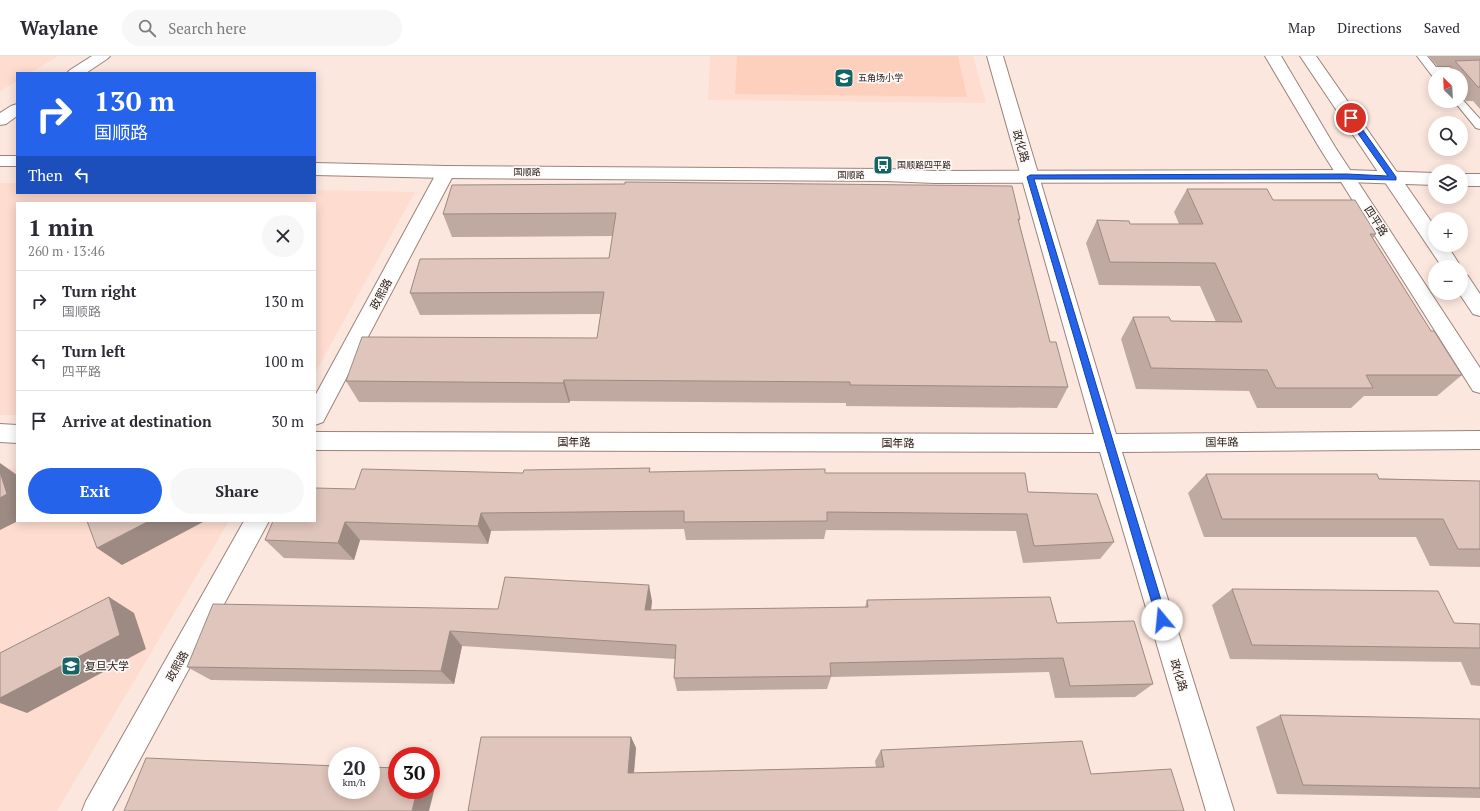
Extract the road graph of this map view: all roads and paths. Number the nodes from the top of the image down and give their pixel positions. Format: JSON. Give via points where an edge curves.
{"nodes":[{"id":1,"x":102,"y":56,"type":"edge"},
{"id":2,"x":995,"y":56,"type":"edge"},
{"id":3,"x":1273,"y":56,"type":"edge"},
{"id":4,"x":1308,"y":56,"type":"edge"},
{"id":5,"x":1422,"y":56,"type":"edge"},
{"id":6,"x":1432,"y":68,"type":"edge"},
{"id":7,"x":1480,"y":70,"type":"edge"},
{"id":8,"x":1468,"y":71,"type":"edge"},
{"id":9,"x":77,"y":72,"type":"edge"},
{"id":10,"x":1465,"y":108,"type":"edge"},
{"id":11,"x":16,"y":110,"type":"edge"},
{"id":12,"x":0,"y":120,"type":"edge"},
{"id":13,"x":1478,"y":122,"type":"edge"},
{"id":14,"x":0,"y":161,"type":"edge"},
{"id":15,"x":16,"y":161,"type":"edge"},
{"id":16,"x":316,"y":168,"type":"edge"},
{"id":17,"x":446,"y":172,"type":"junction"},
{"id":18,"x":1347,"y":176,"type":"junction"},
{"id":19,"x":1030,"y":177,"type":"junction"},
{"id":20,"x":1393,"y":179,"type":"junction"},
{"id":21,"x":1428,"y":179,"type":"edge"},
{"id":22,"x":1468,"y":180,"type":"edge"},
{"id":23,"x":1480,"y":180,"type":"edge"},
{"id":24,"x":1428,"y":231,"type":"edge"},
{"id":25,"x":1468,"y":291,"type":"edge"},
{"id":26,"x":1480,"y":309,"type":"edge"},
{"id":27,"x":1480,"y":385,"type":"edge"},
{"id":28,"x":316,"y":414,"type":"edge"},
{"id":29,"x":0,"y":433,"type":"edge"},
{"id":30,"x":16,"y":434,"type":"edge"},
{"id":31,"x":1480,"y":440,"type":"edge"},
{"id":32,"x":316,"y":441,"type":"edge"},
{"id":33,"x":1108,"y":443,"type":"junction"},
{"id":34,"x":256,"y":522,"type":"edge"},
{"id":35,"x":96,"y":811,"type":"edge"},
{"id":36,"x":1220,"y":811,"type":"edge"}],
"edges":[{"from":1,"to":9,"type":"street"},
{"from":2,"to":19,"type":"street","name":"政化路"},
{"from":3,"to":18,"type":"street","name":"四平路"},
{"from":4,"to":20,"type":"street"},
{"from":5,"to":6,"type":"lane"},
{"from":7,"to":8,"type":"lane"},
{"from":10,"to":13,"type":"lane"},
{"from":11,"to":12,"type":"street"},
{"from":14,"to":15,"type":"street"},
{"from":16,"to":17,"type":"street","name":"国顺路"},
{"from":17,"to":19,"type":"street","name":"国顺路"},
{"from":17,"to":28,"type":"street","name":"政熙路"},
{"from":18,"to":19,"type":"street","name":"国顺路"},
{"from":18,"to":20,"type":"street","name":"国顺路"},
{"from":18,"to":27,"type":"street","name":"四平路"},
{"from":19,"to":33,"type":"street","name":"政化路"},
{"from":20,"to":21,"type":"street","name":"国顺路"},
{"from":20,"to":24,"type":"street"},
{"from":22,"to":23,"type":"street"},
{"from":25,"to":26,"type":"street"},
{"from":29,"to":30,"type":"street"},
{"from":31,"to":33,"type":"street","name":"国年路"},
{"from":32,"to":33,"type":"street","name":"国年路"},
{"from":33,"to":36,"type":"street","name":"政化路"},
{"from":34,"to":35,"type":"street","name":"政熙路"}]}
